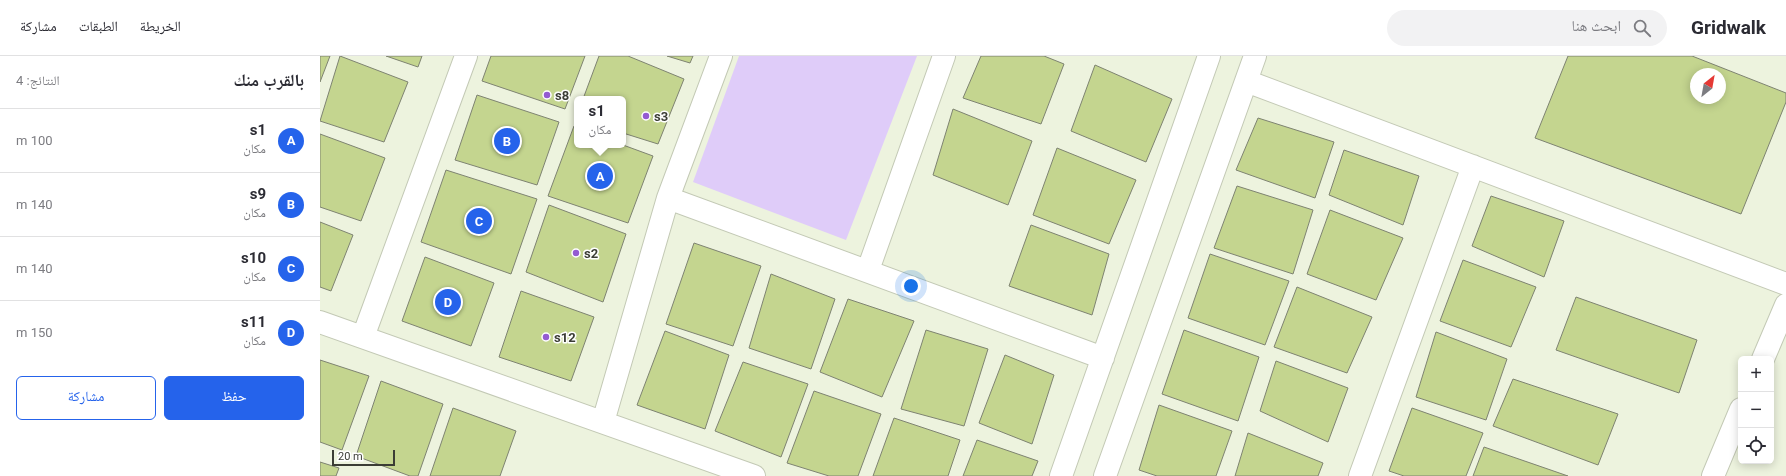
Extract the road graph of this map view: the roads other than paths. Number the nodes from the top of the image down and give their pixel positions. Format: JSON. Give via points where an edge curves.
{"nodes":[{"id":1,"x":466,"y":56,"type":"edge"},
{"id":2,"x":721,"y":56,"type":"edge"},
{"id":3,"x":944,"y":56,"type":"edge"},
{"id":4,"x":1209,"y":56,"type":"edge"},
{"id":5,"x":1255,"y":56,"type":"edge"},
{"id":6,"x":1246,"y":82,"type":"junction"},
{"id":7,"x":1473,"y":166,"type":"junction"},
{"id":8,"x":668,"y":198,"type":"junction"},
{"id":9,"x":868,"y":270,"type":"junction"},
{"id":10,"x":1786,"y":284,"type":"edge"},
{"id":11,"x":1786,"y":305,"type":"edge"},
{"id":12,"x":320,"y":322,"type":"edge"},
{"id":13,"x":363,"y":337,"type":"junction"},
{"id":14,"x":1764,"y":356,"type":"edge"},
{"id":15,"x":1102,"y":358,"type":"junction"},
{"id":16,"x":1738,"y":416,"type":"edge"},
{"id":17,"x":603,"y":422,"type":"junction"},
{"id":18,"x":754,"y":476,"type":"edge"},
{"id":19,"x":1061,"y":476,"type":"edge"},
{"id":20,"x":1105,"y":476,"type":"edge"},
{"id":21,"x":1360,"y":476,"type":"edge"},
{"id":22,"x":1713,"y":476,"type":"edge"}],
"edges":[{"from":1,"to":13,"type":"street"},
{"from":2,"to":8,"type":"street"},
{"from":3,"to":9,"type":"street"},
{"from":4,"to":15,"type":"street"},
{"from":5,"to":6,"type":"street"},
{"from":6,"to":7,"type":"street"},
{"from":6,"to":20,"type":"street"},
{"from":7,"to":10,"type":"street"},
{"from":7,"to":21,"type":"street"},
{"from":8,"to":9,"type":"street"},
{"from":8,"to":17,"type":"street"},
{"from":9,"to":15,"type":"street"},
{"from":11,"to":14,"type":"street"},
{"from":12,"to":13,"type":"street"},
{"from":13,"to":17,"type":"street"},
{"from":15,"to":19,"type":"street"},
{"from":16,"to":22,"type":"street"},
{"from":17,"to":18,"type":"street"}]}
